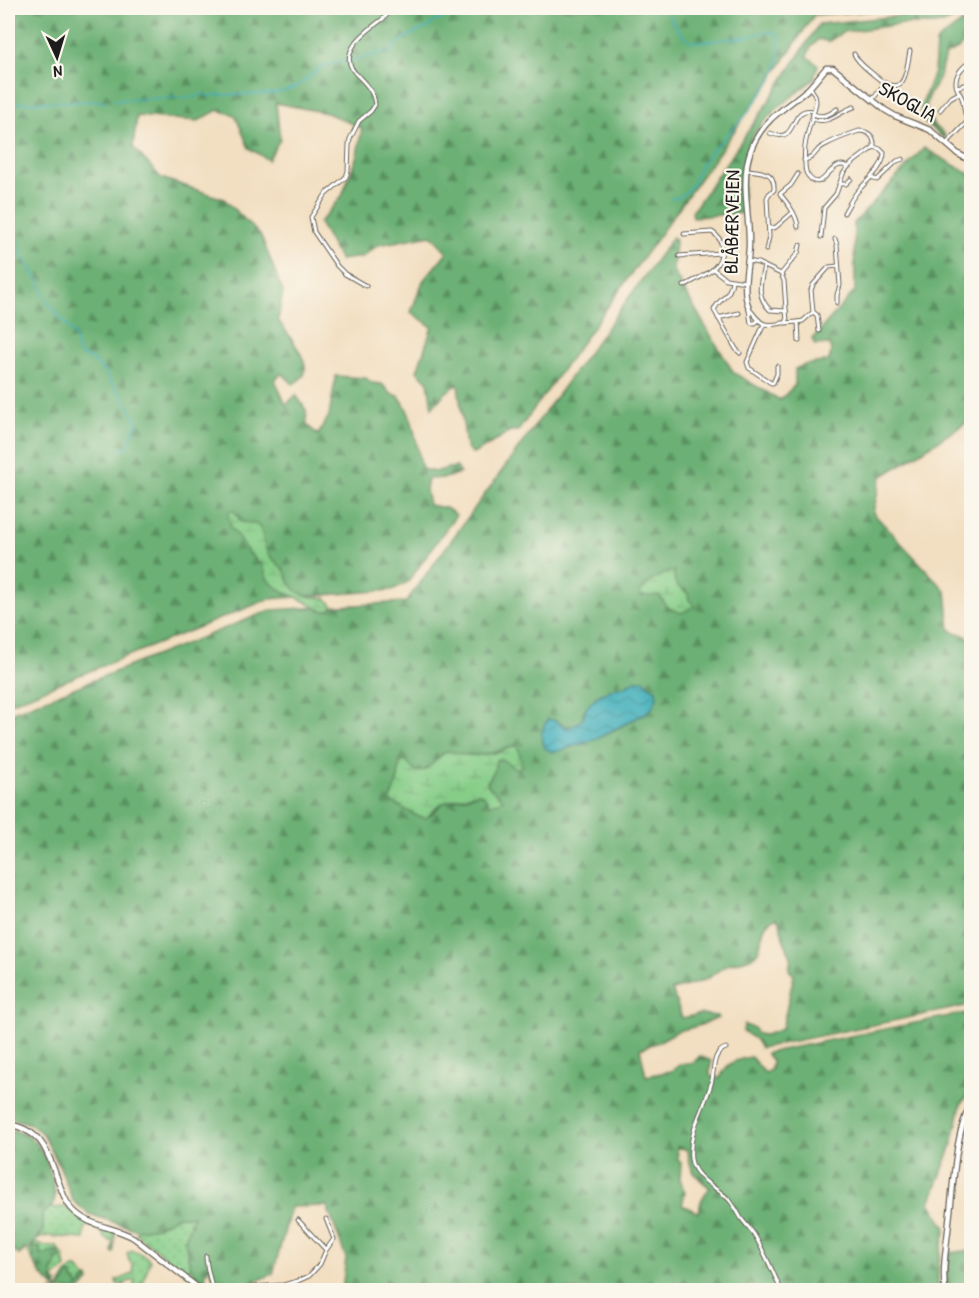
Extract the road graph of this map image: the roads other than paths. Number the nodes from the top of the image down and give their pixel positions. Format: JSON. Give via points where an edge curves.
{"nodes":[{"id":1,"x":394,"y":8,"type":"edge"},
{"id":2,"x":910,"y":51,"type":"dead end"},
{"id":3,"x":854,"y":54,"type":"dead end"},
{"id":4,"x":972,"y":60,"type":"edge"},
{"id":5,"x":829,"y":67,"type":"joint"},
{"id":6,"x":972,"y":83,"type":"edge"},
{"id":7,"x":885,"y":84,"type":"junction"},
{"id":8,"x":810,"y":87,"type":"junction"},
{"id":9,"x":957,"y":87,"type":"junction"},
{"id":10,"x":959,"y":93,"type":"junction"},
{"id":11,"x":872,"y":100,"type":"junction"},
{"id":12,"x":854,"y":107,"type":"dead end"},
{"id":13,"x":837,"y":109,"type":"dead end"},
{"id":14,"x":940,"y":110,"type":"dead end"},
{"id":15,"x":813,"y":115,"type":"junction"},
{"id":16,"x":970,"y":122,"type":"edge"},
{"id":17,"x":770,"y":133,"type":"dead end"},
{"id":18,"x":972,"y":137,"type":"edge"},
{"id":19,"x":946,"y":144,"type":"junction"},
{"id":20,"x":972,"y":144,"type":"edge"},
{"id":21,"x":874,"y":147,"type":"junction"},
{"id":22,"x":903,"y":159,"type":"dead end"},
{"id":23,"x":804,"y":160,"type":"junction"},
{"id":24,"x":972,"y":161,"type":"edge"},
{"id":25,"x":848,"y":167,"type":"junction"},
{"id":26,"x":746,"y":170,"type":"junction"},
{"id":27,"x":798,"y":174,"type":"dead end"},
{"id":28,"x":871,"y":177,"type":"junction"},
{"id":29,"x":851,"y":179,"type":"dead end"},
{"id":30,"x":839,"y":184,"type":"junction"},
{"id":31,"x":774,"y":190,"type":"junction"},
{"id":32,"x":780,"y":194,"type":"junction"},
{"id":33,"x":793,"y":212,"type":"junction"},
{"id":34,"x":844,"y":213,"type":"dead end"},
{"id":35,"x":798,"y":227,"type":"dead end"},
{"id":36,"x":769,"y":229,"type":"junction"},
{"id":37,"x":684,"y":234,"type":"dead end"},
{"id":38,"x":821,"y":237,"type":"dead end"},
{"id":39,"x":835,"y":239,"type":"dead end"},
{"id":40,"x":800,"y":245,"type":"dead end"},
{"id":41,"x":766,"y":250,"type":"dead end"},
{"id":42,"x":721,"y":253,"type":"junction"},
{"id":43,"x":679,"y":256,"type":"dead end"},
{"id":44,"x":748,"y":261,"type":"junction"},
{"id":45,"x":764,"y":266,"type":"junction"},
{"id":46,"x":838,"y":266,"type":"junction"},
{"id":47,"x":713,"y":269,"type":"junction"},
{"id":48,"x":781,"y":274,"type":"junction"},
{"id":49,"x":732,"y":281,"type":"junction"},
{"id":50,"x":746,"y":282,"type":"junction"},
{"id":51,"x":366,"y":286,"type":"dead end"},
{"id":52,"x":684,"y":286,"type":"dead end"},
{"id":53,"x":837,"y":303,"type":"dead end"},
{"id":54,"x":749,"y":308,"type":"junction"},
{"id":55,"x":786,"y":311,"type":"junction"},
{"id":56,"x":813,"y":312,"type":"junction"},
{"id":57,"x":739,"y":314,"type":"dead end"},
{"id":58,"x":718,"y":318,"type":"junction"},
{"id":59,"x":759,"y":320,"type":"junction"},
{"id":60,"x":787,"y":322,"type":"junction"},
{"id":61,"x":798,"y":322,"type":"junction"},
{"id":62,"x":764,"y":324,"type":"junction"},
{"id":63,"x":819,"y":331,"type":"dead end"},
{"id":64,"x":799,"y":341,"type":"dead end"},
{"id":65,"x":741,"y":353,"type":"dead end"},
{"id":66,"x":777,"y":366,"type":"dead end"},
{"id":67,"x":726,"y":1048,"type":"dead end"},
{"id":68,"x":972,"y":1102,"type":"edge"},
{"id":69,"x":8,"y":1124,"type":"edge"},
{"id":70,"x":326,"y":1219,"type":"dead end"},
{"id":71,"x":298,"y":1220,"type":"dead end"},
{"id":72,"x":326,"y":1250,"type":"junction"},
{"id":73,"x":206,"y":1256,"type":"dead end"},
{"id":74,"x":201,"y":1290,"type":"edge"},
{"id":75,"x":212,"y":1290,"type":"edge"},
{"id":76,"x":243,"y":1290,"type":"edge"},
{"id":77,"x":781,"y":1290,"type":"edge"},
{"id":78,"x":945,"y":1290,"type":"edge"}],
"edges":[{"from":1,"to":51,"type":"street","via":[[350,51],[351,68],[372,93],[375,105],[358,122],[350,139],[346,177],[311,217],[314,232],[337,266]]},
{"from":2,"to":7,"type":"street","via":[[906,76],[894,86]]},
{"from":3,"to":7,"type":"street"},
{"from":4,"to":9,"type":"street","via":[[957,76]]},
{"from":5,"to":8,"type":"main road","name":"BLÅBÆRVEIEN"},
{"from":5,"to":11,"type":"main road","name":"SKOGLIA"},
{"from":6,"to":9,"type":"street"},
{"from":7,"to":11,"type":"street"},
{"from":8,"to":15,"type":"street","via":[[816,98]]},
{"from":8,"to":26,"type":"main road","name":"BLÅBÆRVEIEN","via":[[762,129],[749,152]]},
{"from":9,"to":10,"type":"street"},
{"from":10,"to":14,"type":"street"},
{"from":10,"to":16,"type":"street"},
{"from":11,"to":19,"type":"main road","name":"SKOGLIA","via":[[895,116],[930,130]]},
{"from":12,"to":15,"type":"street","via":[[827,120]]},
{"from":13,"to":15,"type":"street","via":[[826,116]]},
{"from":15,"to":17,"type":"street","via":[[808,110],[802,112],[785,135]]},
{"from":15,"to":23,"type":"street"},
{"from":16,"to":19,"type":"street"},
{"from":18,"to":20,"type":"street"},
{"from":19,"to":24,"type":"main road","name":"SKOGLIA"},
{"from":21,"to":23,"type":"street","via":[[870,133],[859,130]]},
{"from":21,"to":25,"type":"street"},
{"from":21,"to":28,"type":"street","via":[[883,150],[884,156]]},
{"from":22,"to":28,"type":"street","via":[[877,180]]},
{"from":23,"to":25,"type":"street","via":[[807,174],[818,181],[837,165]]},
{"from":25,"to":30,"type":"street"},
{"from":26,"to":31,"type":"street","via":[[770,175]]},
{"from":26,"to":44,"type":"main road","name":"BLÅBÆRVEIEN"},
{"from":27,"to":32,"type":"street"},
{"from":28,"to":34,"type":"street"},
{"from":29,"to":30,"type":"street"},
{"from":30,"to":38,"type":"street","via":[[824,208]]},
{"from":31,"to":32,"type":"street"},
{"from":31,"to":36,"type":"street","via":[[766,198]]},
{"from":32,"to":33,"type":"street"},
{"from":33,"to":35,"type":"street"},
{"from":33,"to":36,"type":"street"},
{"from":36,"to":41,"type":"street"},
{"from":37,"to":42,"type":"street","via":[[714,233],[721,240]]},
{"from":39,"to":46,"type":"street"},
{"from":40,"to":48,"type":"street"},
{"from":42,"to":43,"type":"street"},
{"from":42,"to":47,"type":"street"},
{"from":44,"to":45,"type":"street"},
{"from":44,"to":50,"type":"main road","name":"BLÅBÆRVEIEN"},
{"from":45,"to":48,"type":"street"},
{"from":45,"to":55,"type":"street","via":[[761,297],[770,310]]},
{"from":46,"to":53,"type":"street"},
{"from":46,"to":56,"type":"street","via":[[829,267],[813,285]]},
{"from":47,"to":49,"type":"street"},
{"from":47,"to":52,"type":"street"},
{"from":48,"to":55,"type":"street"},
{"from":49,"to":50,"type":"street"},
{"from":49,"to":58,"type":"street","via":[[730,292],[715,306]]},
{"from":50,"to":54,"type":"main road","name":"BLÅBÆRVEIEN"},
{"from":54,"to":59,"type":"street"},
{"from":54,"to":59,"type":"street","via":[[751,323]]},
{"from":55,"to":60,"type":"street"},
{"from":56,"to":61,"type":"street"},
{"from":56,"to":63,"type":"street"},
{"from":57,"to":58,"type":"street"},
{"from":58,"to":65,"type":"street"},
{"from":59,"to":62,"type":"street"},
{"from":60,"to":61,"type":"street"},
{"from":60,"to":62,"type":"street"},
{"from":61,"to":64,"type":"street"},
{"from":62,"to":66,"type":"street","via":[[747,362],[749,368],[771,383],[776,379]]},
{"from":67,"to":77,"type":"street","via":[[716,1057],[710,1088],[692,1136],[692,1162],[700,1176],[731,1202],[752,1232]]},
{"from":68,"to":78,"type":"main road","via":[[958,1147],[944,1267]]},
{"from":69,"to":74,"type":"main road","via":[[26,1129],[40,1141],[74,1211],[97,1225],[132,1237]]},
{"from":70,"to":72,"type":"street","via":[[334,1237]]},
{"from":71,"to":72,"type":"street"},
{"from":72,"to":76,"type":"street","via":[[309,1276],[282,1285]]},
{"from":73,"to":75,"type":"street"}]}
